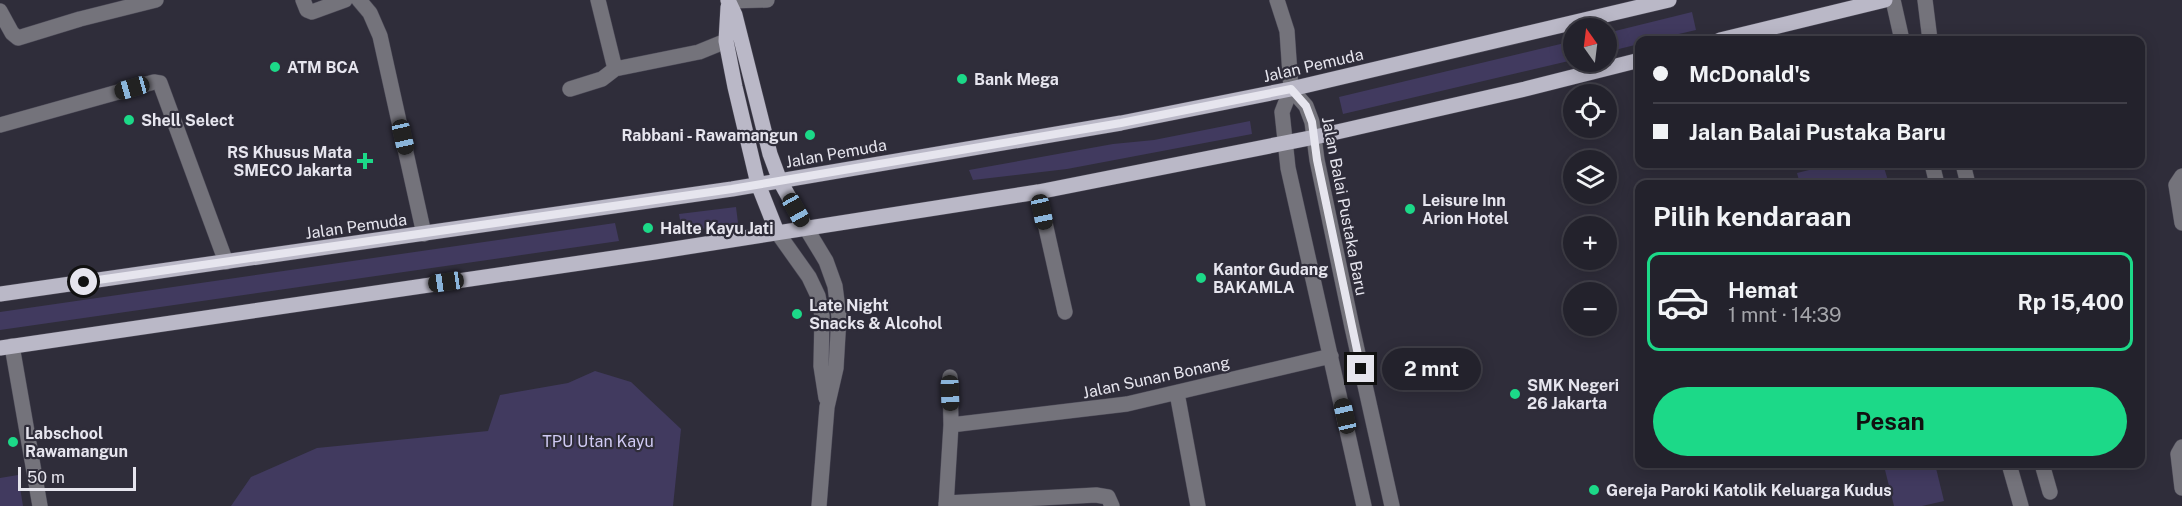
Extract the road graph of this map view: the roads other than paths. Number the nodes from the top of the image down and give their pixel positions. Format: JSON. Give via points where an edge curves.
{"nodes":[{"id":1,"x":156,"y":0,"type":"edge"},
{"id":2,"x":303,"y":0,"type":"edge"},
{"id":3,"x":345,"y":0,"type":"edge"},
{"id":4,"x":359,"y":0,"type":"edge"},
{"id":5,"x":598,"y":0,"type":"edge"},
{"id":6,"x":767,"y":0,"type":"edge"},
{"id":7,"x":1277,"y":0,"type":"edge"},
{"id":8,"x":1669,"y":0,"type":"edge"},
{"id":9,"x":1885,"y":0,"type":"edge"},
{"id":10,"x":1893,"y":0,"type":"edge"},
{"id":11,"x":1924,"y":0,"type":"edge"},
{"id":12,"x":728,"y":1,"type":"edge"},
{"id":13,"x":0,"y":11,"type":"edge"},
{"id":14,"x":1736,"y":36,"type":"edge"},
{"id":15,"x":1901,"y":36,"type":"edge"},
{"id":16,"x":1929,"y":36,"type":"edge"},
{"id":17,"x":726,"y":41,"type":"junction"},
{"id":18,"x":1635,"y":61,"type":"edge"},
{"id":19,"x":615,"y":69,"type":"junction"},
{"id":20,"x":570,"y":89,"type":"dead end"},
{"id":21,"x":1291,"y":89,"type":"junction"},
{"id":22,"x":0,"y":124,"type":"edge"},
{"id":23,"x":1315,"y":137,"type":"junction"},
{"id":24,"x":1284,"y":143,"type":"junction"},
{"id":25,"x":2182,"y":176,"type":"edge"},
{"id":26,"x":780,"y":181,"type":"junction"},
{"id":27,"x":758,"y":184,"type":"junction"},
{"id":28,"x":1038,"y":192,"type":"junction"},
{"id":29,"x":2182,"y":223,"type":"edge"},
{"id":30,"x":806,"y":228,"type":"junction"},
{"id":31,"x":777,"y":232,"type":"junction"},
{"id":32,"x":424,"y":234,"type":"junction"},
{"id":33,"x":226,"y":262,"type":"junction"},
{"id":34,"x":0,"y":294,"type":"edge"},
{"id":35,"x":1065,"y":312,"type":"dead end"},
{"id":36,"x":6,"y":347,"type":"edge"},
{"id":37,"x":1331,"y":356,"type":"junction"},
{"id":38,"x":950,"y":377,"type":"dead end"},
{"id":39,"x":1177,"y":393,"type":"junction"},
{"id":40,"x":827,"y":407,"type":"junction"},
{"id":41,"x":951,"y":425,"type":"junction"},
{"id":42,"x":2181,"y":448,"type":"edge"},
{"id":43,"x":1383,"y":462,"type":"junction"},
{"id":44,"x":2010,"y":468,"type":"edge"},
{"id":45,"x":2043,"y":468,"type":"edge"},
{"id":46,"x":1357,"y":469,"type":"junction"},
{"id":47,"x":2182,"y":488,"type":"edge"},
{"id":48,"x":2050,"y":492,"type":"dead end"},
{"id":49,"x":946,"y":505,"type":"edge"},
{"id":50,"x":40,"y":506,"type":"edge"},
{"id":51,"x":819,"y":506,"type":"edge"},
{"id":52,"x":1112,"y":506,"type":"edge"},
{"id":53,"x":1198,"y":506,"type":"edge"},
{"id":54,"x":1364,"y":506,"type":"edge"},
{"id":55,"x":1392,"y":506,"type":"edge"},
{"id":56,"x":2021,"y":506,"type":"edge"}],
"edges":[{"from":1,"to":13,"type":"street","via":[[18,38]]},
{"from":2,"to":3,"type":"street","via":[[312,12]]},
{"from":4,"to":32,"type":"street","via":[[380,36]]},
{"from":5,"to":19,"type":"street"},
{"from":6,"to":12,"type":"street"},
{"from":7,"to":21,"type":"street","via":[[1287,30]]},
{"from":8,"to":21,"type":"main road","name":"Jalan Pemuda"},
{"from":9,"to":14,"type":"main road"},
{"from":10,"to":15,"type":"street"},
{"from":11,"to":16,"type":"street"},
{"from":12,"to":17,"type":"main road"},
{"from":12,"to":26,"type":"main road"},
{"from":17,"to":19,"type":"street","via":[[699,52]]},
{"from":17,"to":27,"type":"main road"},
{"from":18,"to":23,"type":"main road"},
{"from":19,"to":20,"type":"street","via":[[602,80]]},
{"from":21,"to":23,"type":"street","name":"Jalan Balai Pustaka Baru","via":[[1306,106]]},
{"from":21,"to":24,"type":"street","via":[[1282,112]]},
{"from":21,"to":26,"type":"main road","name":"Jalan Pemuda","via":[[1121,123]]},
{"from":22,"to":33,"type":"street","via":[[160,83]]},
{"from":23,"to":24,"type":"main road"},
{"from":23,"to":43,"type":"street","name":"Jalan Balai Pustaka Baru"},
{"from":24,"to":28,"type":"main road"},
{"from":24,"to":37,"type":"street"},
{"from":25,"to":29,"type":"street","via":[[2176,184]]},
{"from":26,"to":27,"type":"main road","name":"Jalan Pemuda"},
{"from":26,"to":30,"type":"main road"},
{"from":27,"to":31,"type":"main road"},
{"from":27,"to":32,"type":"main road","name":"Jalan Pemuda"},
{"from":28,"to":30,"type":"main road"},
{"from":28,"to":35,"type":"street"},
{"from":30,"to":31,"type":"main road"},
{"from":30,"to":40,"type":"street","via":[[826,261],[835,286],[839,317],[836,368]]},
{"from":31,"to":36,"type":"main road"},
{"from":31,"to":40,"type":"street","via":[[818,296]]},
{"from":32,"to":33,"type":"main road","name":"Jalan Pemuda"},
{"from":33,"to":34,"type":"main road","name":"Jalan Pemuda"},
{"from":36,"to":50,"type":"street"},
{"from":37,"to":39,"type":"street","name":"Jalan Sunan Bonang"},
{"from":37,"to":46,"type":"street"},
{"from":38,"to":41,"type":"street"},
{"from":39,"to":41,"type":"street","name":"Jalan Sunan Bonang","via":[[1097,409]]},
{"from":39,"to":53,"type":"street"},
{"from":40,"to":51,"type":"street"},
{"from":41,"to":49,"type":"street"},
{"from":42,"to":47,"type":"street","via":[[2178,454]]},
{"from":43,"to":46,"type":"street"},
{"from":43,"to":55,"type":"street","name":"Jalan Balai Pustaka Baru"},
{"from":44,"to":56,"type":"street"},
{"from":45,"to":48,"type":"street"},
{"from":46,"to":54,"type":"street"},
{"from":49,"to":52,"type":"street","via":[[1096,495],[1108,497]]}]}
